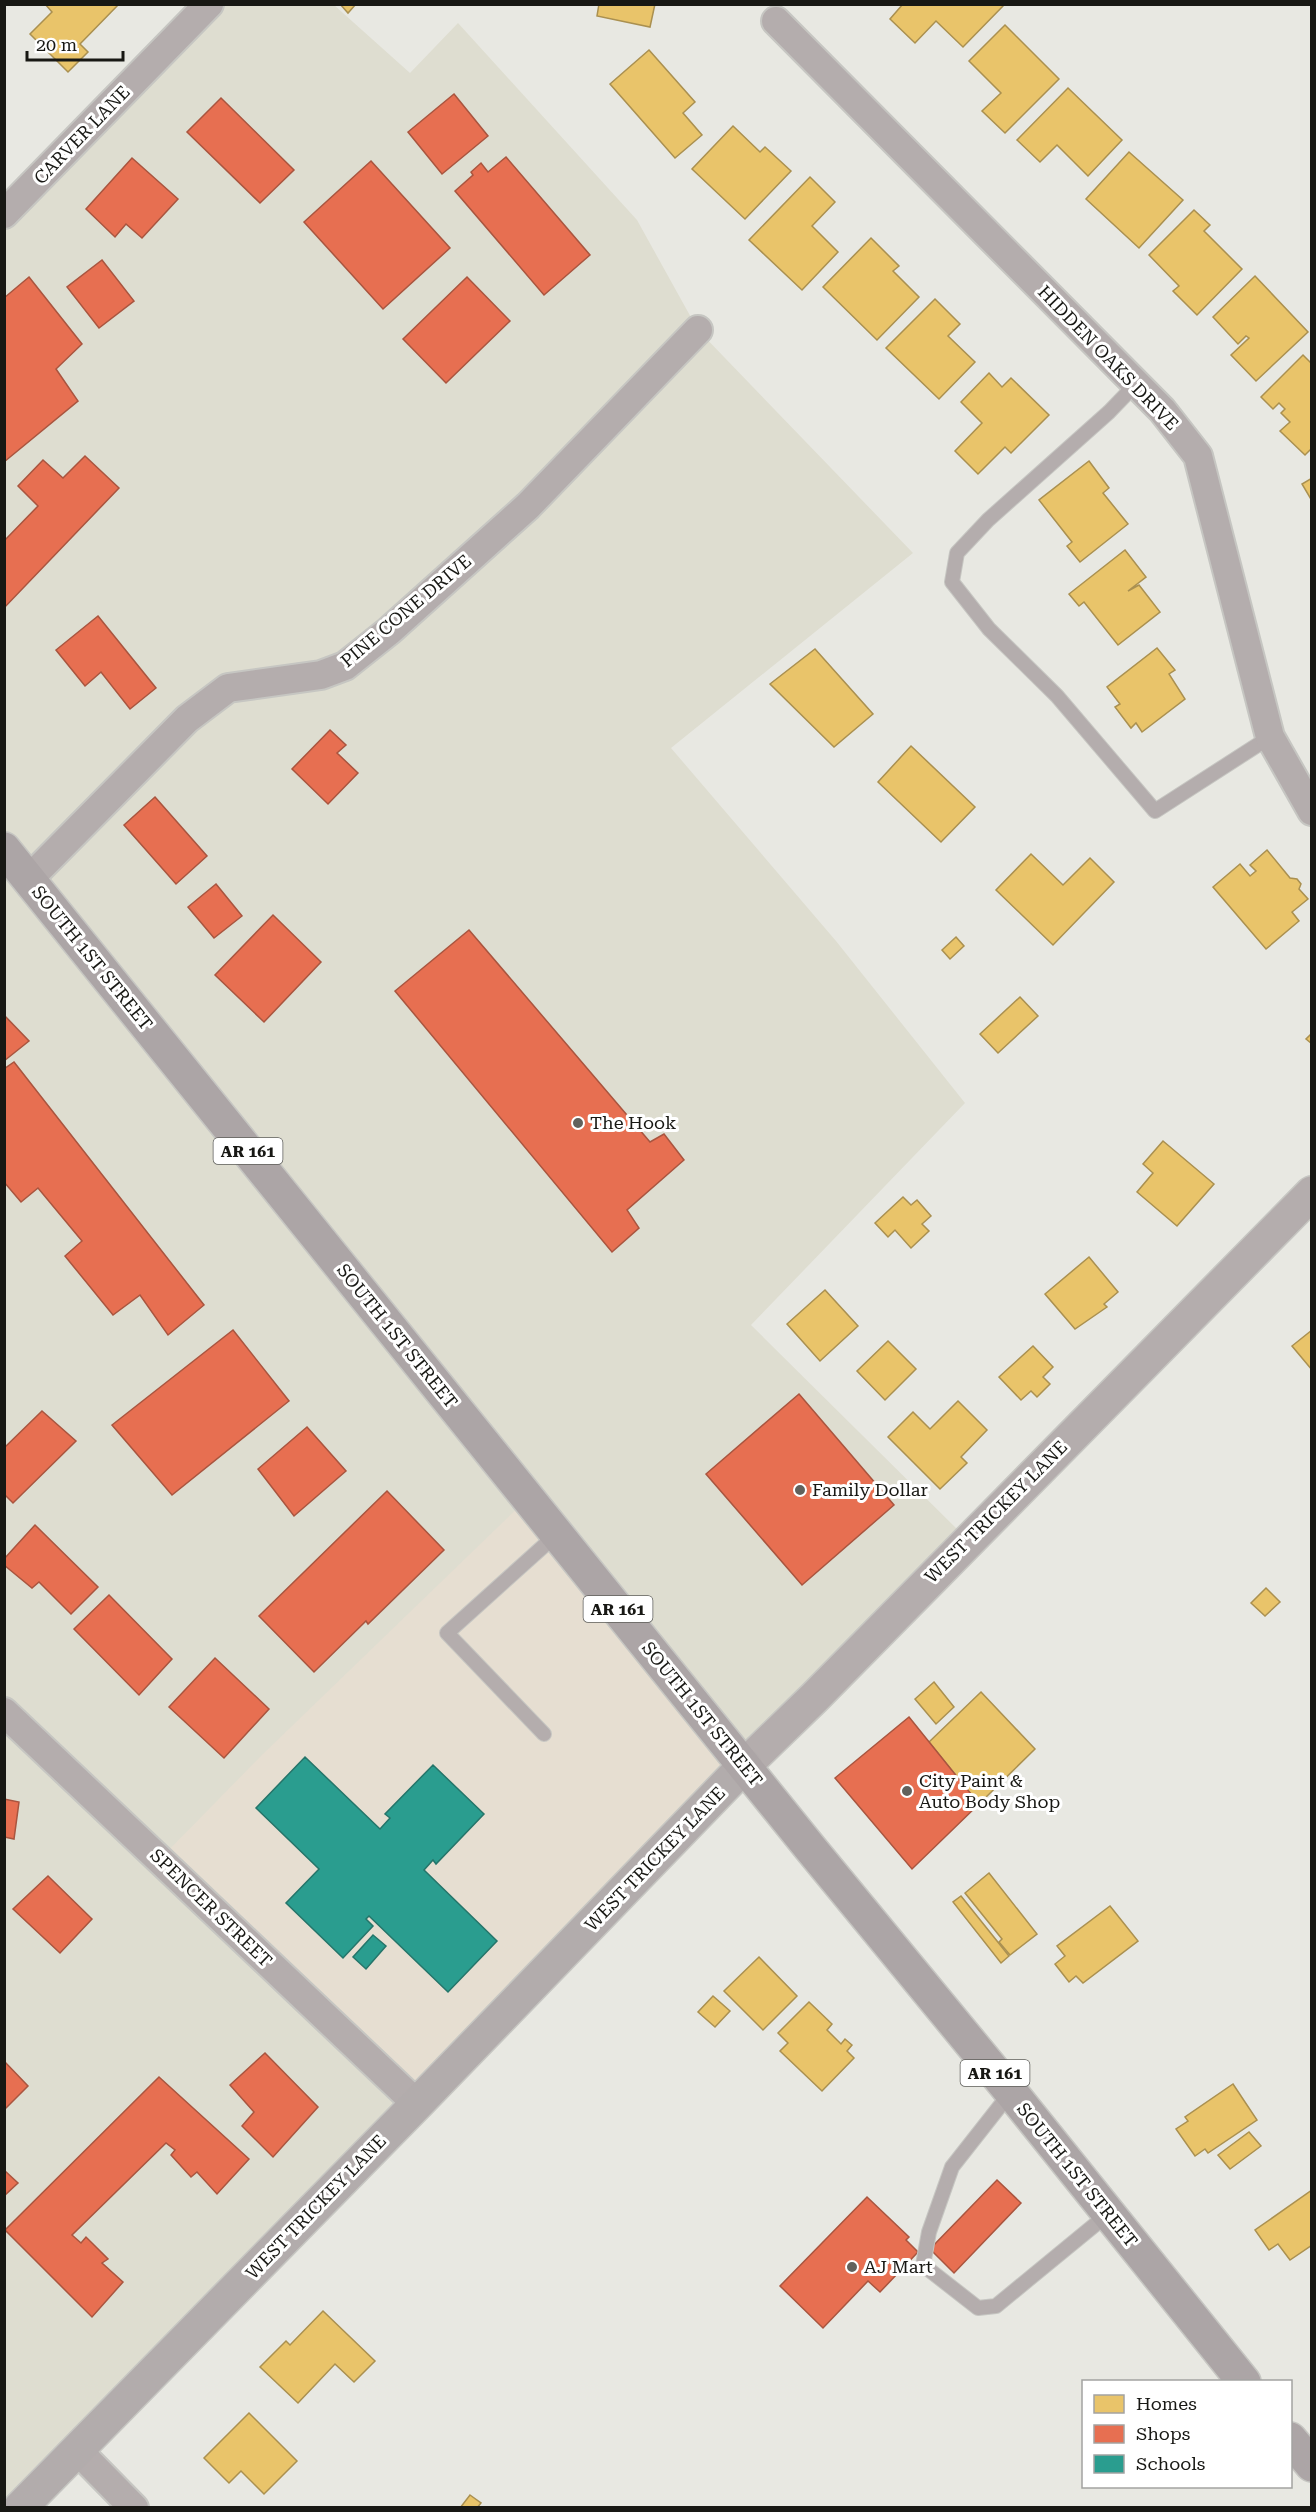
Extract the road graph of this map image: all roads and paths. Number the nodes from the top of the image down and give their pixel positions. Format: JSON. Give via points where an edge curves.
{"nodes":[{"id":1,"x":209,"y":4,"type":"edge"},
{"id":2,"x":776,"y":21,"type":"dead end"},
{"id":3,"x":4,"y":214,"type":"edge"},
{"id":4,"x":698,"y":330,"type":"dead end"},
{"id":5,"x":1136,"y":384,"type":"junction"},
{"id":6,"x":1270,"y":737,"type":"junction"},
{"id":7,"x":1311,"y":811,"type":"edge"},
{"id":8,"x":4,"y":849,"type":"edge"},
{"id":9,"x":29,"y":879,"type":"junction"},
{"id":10,"x":1311,"y":1193,"type":"edge"},
{"id":11,"x":557,"y":1534,"type":"junction"},
{"id":12,"x":4,"y":1712,"type":"edge"},
{"id":13,"x":544,"y":1734,"type":"dead end"},
{"id":14,"x":745,"y":1765,"type":"junction"},
{"id":15,"x":1011,"y":2092,"type":"junction"},
{"id":16,"x":417,"y":2104,"type":"junction"},
{"id":17,"x":1108,"y":2214,"type":"junction"},
{"id":18,"x":1242,"y":2380,"type":"edge"},
{"id":19,"x":1292,"y":2441,"type":"edge"},
{"id":20,"x":77,"y":2451,"type":"junction"},
{"id":21,"x":1311,"y":2465,"type":"edge"},
{"id":22,"x":20,"y":2508,"type":"edge"},
{"id":23,"x":134,"y":2508,"type":"edge"}],
"edges":[{"from":1,"to":3,"type":"street","name":"CARVER LANE"},
{"from":2,"to":5,"type":"street","name":"HIDDEN OAKS DRIVE"},
{"from":4,"to":9,"type":"street","name":"PINE CONE DRIVE","via":[[528,506],[388,631],[345,666],[321,675],[228,688],[187,719]]},
{"from":5,"to":6,"type":"street","name":"HIDDEN OAKS DRIVE","via":[[1198,456]]},
{"from":5,"to":6,"type":"lane","via":[[957,553],[952,582],[989,629],[1057,696],[1155,811]]},
{"from":6,"to":7,"type":"street","name":"HIDDEN OAKS DRIVE"},
{"from":8,"to":9,"type":"main road","name":"SOUTH 1ST STREET","number":"AR 161"},
{"from":9,"to":11,"type":"main road","name":"SOUTH 1ST STREET","number":"AR 161"},
{"from":10,"to":14,"type":"street","name":"WEST TRICKEY LANE"},
{"from":11,"to":13,"type":"lane","via":[[447,1633]]},
{"from":11,"to":14,"type":"main road","name":"SOUTH 1ST STREET","number":"AR 161"},
{"from":12,"to":16,"type":"street","name":"SPENCER STREET"},
{"from":14,"to":15,"type":"main road","name":"SOUTH 1ST STREET","number":"AR 161"},
{"from":14,"to":16,"type":"main road","name":"WEST TRICKEY LANE"},
{"from":15,"to":17,"type":"main road","name":"SOUTH 1ST STREET","number":"AR 161"},
{"from":15,"to":17,"type":"lane","via":[[952,2167],[928,2232],[923,2265],[978,2308],[996,2306]]},
{"from":16,"to":20,"type":"main road","name":"WEST TRICKEY LANE"},
{"from":17,"to":18,"type":"main road","name":"SOUTH 1ST STREET","number":"AR 161"},
{"from":19,"to":21,"type":"main road"},
{"from":20,"to":22,"type":"main road","name":"WEST TRICKEY LANE"},
{"from":20,"to":23,"type":"street"}]}
